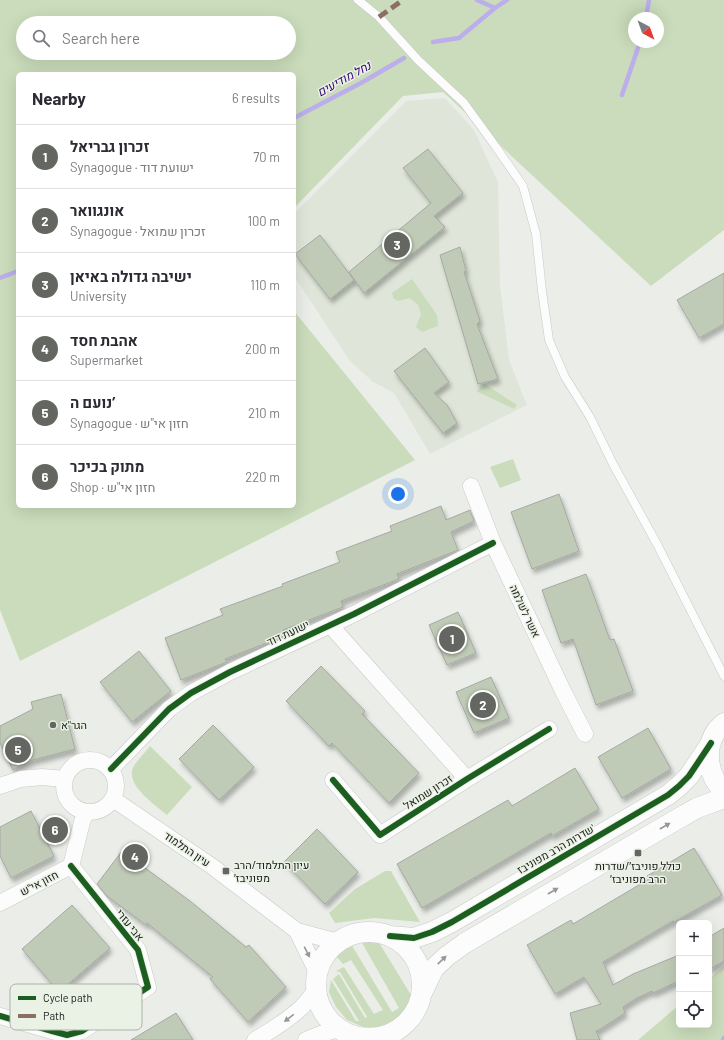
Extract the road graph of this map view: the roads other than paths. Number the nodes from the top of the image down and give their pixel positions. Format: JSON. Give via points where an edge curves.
{"nodes":[{"id":1,"x":358,"y":0,"type":"edge"},
{"id":2,"x":471,"y":486,"type":"dead end"},
{"id":3,"x":493,"y":543,"type":"junction"},
{"id":4,"x":330,"y":625,"type":"junction"},
{"id":5,"x":724,"y":676,"type":"edge"},
{"id":6,"x":724,"y":723,"type":"edge"},
{"id":7,"x":549,"y":729,"type":"dead end"},
{"id":8,"x":585,"y":734,"type":"dead end"},
{"id":9,"x":711,"y":743,"type":"junction"},
{"id":10,"x":111,"y":769,"type":"junction"},
{"id":11,"x":65,"y":779,"type":"junction"},
{"id":12,"x":467,"y":779,"type":"junction"},
{"id":13,"x":333,"y":780,"type":"dead end"},
{"id":14,"x":0,"y":786,"type":"edge"},
{"id":15,"x":724,"y":791,"type":"edge"},
{"id":16,"x":724,"y":798,"type":"edge"},
{"id":17,"x":114,"y":799,"type":"junction"},
{"id":18,"x":86,"y":812,"type":"junction"},
{"id":19,"x":71,"y":866,"type":"junction"},
{"id":20,"x":0,"y":903,"type":"edge"},
{"id":21,"x":297,"y":931,"type":"junction"},
{"id":22,"x":390,"y":936,"type":"junction"},
{"id":23,"x":338,"y":942,"type":"junction"},
{"id":24,"x":317,"y":981,"type":"junction"},
{"id":25,"x":142,"y":991,"type":"edge"},
{"id":26,"x":422,"y":993,"type":"junction"},
{"id":27,"x":0,"y":1016,"type":"edge"},
{"id":28,"x":10,"y":1019,"type":"edge"},
{"id":29,"x":49,"y":1030,"type":"edge"},
{"id":30,"x":84,"y":1030,"type":"edge"},
{"id":31,"x":345,"y":1034,"type":"edge"},
{"id":32,"x":370,"y":1039,"type":"edge"},
{"id":33,"x":255,"y":1040,"type":"edge"},
{"id":34,"x":306,"y":1040,"type":"edge"}],
"edges":[{"from":1,"to":5,"type":"lane","via":[[379,17],[418,60],[464,103],[523,186],[536,234],[549,340],[564,377],[590,417]]},
{"from":2,"to":3,"type":"street","name":"אשר לשלמה"},
{"from":3,"to":4,"type":"street","name":"ישועת דוד"},
{"from":3,"to":8,"type":"street","name":"אשר לשלמה"},
{"from":4,"to":10,"type":"street","name":"ישועת דוד","via":[[191,693],[169,709]]},
{"from":4,"to":12,"type":"street","name":"זכרון שמואל"},
{"from":6,"to":9,"type":"street","name":"שדרות הרב מפוניבז'"},
{"from":7,"to":12,"type":"street","name":"זכרון שמואל"},
{"from":9,"to":15,"type":"street","via":[[711,773]]},
{"from":9,"to":22,"type":"street","name":"שדרות הרב מפוניבז'","via":[[689,776],[668,795],[452,922],[414,938]]},
{"from":10,"to":11,"type":"street","via":[[97,761],[82,761],[70,769]]},
{"from":10,"to":17,"type":"street","via":[[117,782]]},
{"from":11,"to":14,"type":"street","via":[[21,779]]},
{"from":11,"to":18,"type":"street","via":[[65,794],[69,802]]},
{"from":12,"to":13,"type":"street","name":"זכרון שמואל","via":[[380,835]]},
{"from":26,"to":16,"type":"street","one_way":true,"via":[[434,968],[465,943],[697,808]]},
{"from":17,"to":18,"type":"street","via":[[98,811]]},
{"from":17,"to":21,"type":"street","name":"עיון התלמוד","via":[[213,867]]},
{"from":18,"to":19,"type":"street","name":"חזון אי\"ש"},
{"from":19,"to":20,"type":"street","name":"חזון אי\"ש"},
{"from":19,"to":25,"type":"street","name":"אבי עזרי","via":[[138,950],[148,987]]},
{"from":21,"to":23,"type":"street","name":"עיון התלמוד"},
{"from":21,"to":24,"type":"street","name":"עיון התלמוד","one_way":true},
{"from":22,"to":23,"type":"street","via":[[375,932],[357,934]]},
{"from":22,"to":26,"type":"street","via":[[401,942],[417,961],[422,976]]},
{"from":23,"to":24,"type":"street","via":[[325,955]]},
{"from":24,"to":31,"type":"street","via":[[317,999],[324,1014]]},
{"from":24,"to":33,"type":"street","one_way":true,"via":[[302,1006],[293,1015]]},
{"from":26,"to":32,"type":"street","via":[[417,1008],[408,1022],[396,1032]]},
{"from":27,"to":28,"type":"street","name":"אבי עזרי"},
{"from":29,"to":30,"type":"street","name":"אבי עזרי","via":[[67,1034]]},
{"from":31,"to":32,"type":"street"},
{"from":31,"to":34,"type":"street","via":[[321,1034]]}]}
